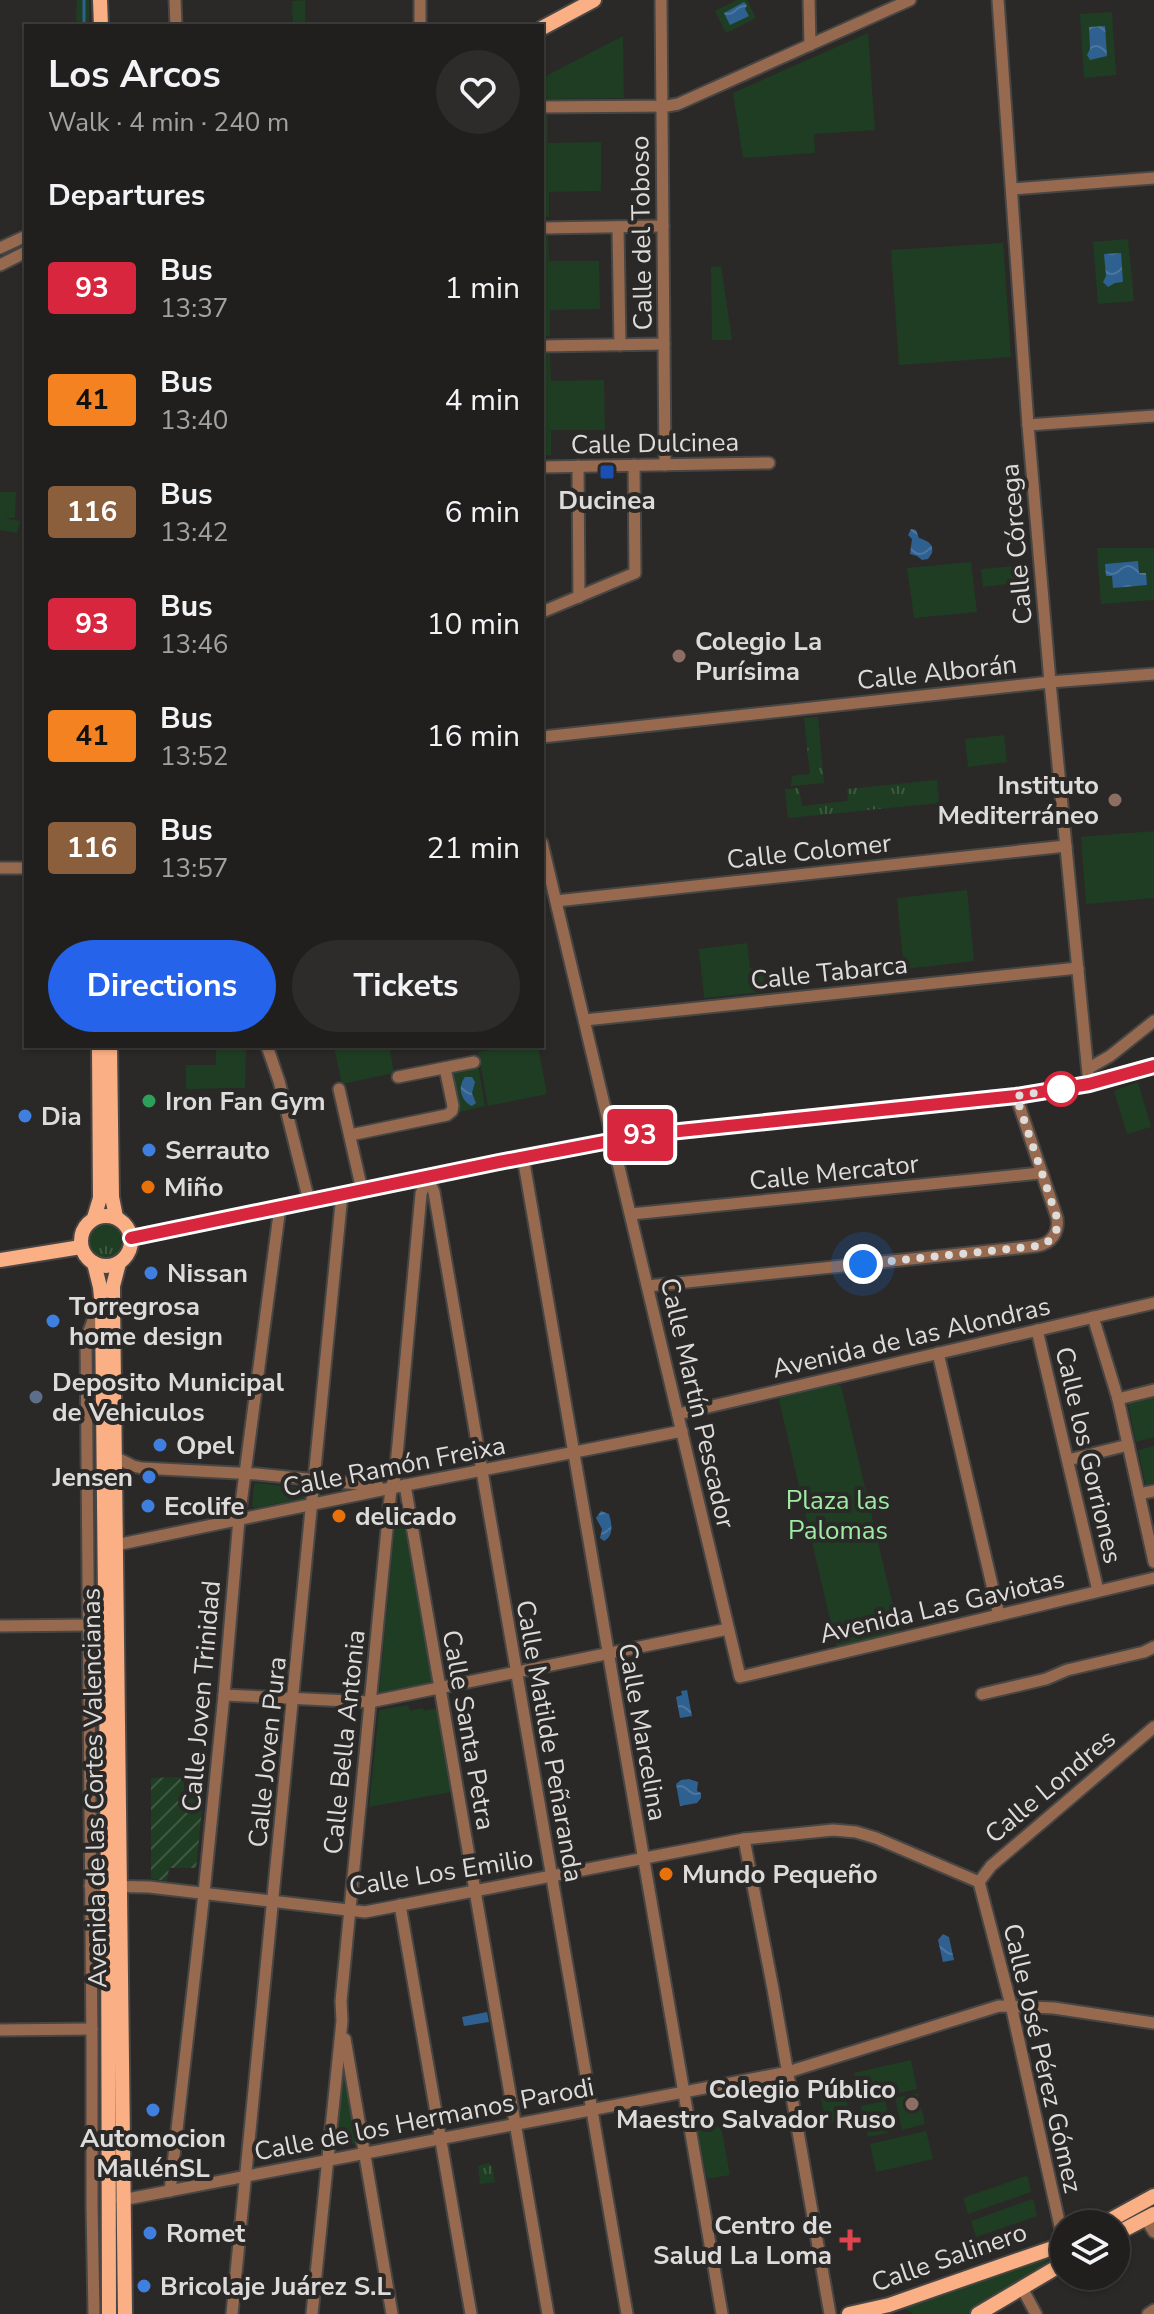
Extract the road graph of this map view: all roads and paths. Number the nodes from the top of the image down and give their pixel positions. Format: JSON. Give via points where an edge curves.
{"nodes":[{"id":1,"x":98,"y":0,"type":"edge"},
{"id":2,"x":175,"y":0,"type":"edge"},
{"id":3,"x":420,"y":0,"type":"edge"},
{"id":4,"x":661,"y":0,"type":"edge"},
{"id":5,"x":809,"y":0,"type":"edge"},
{"id":6,"x":910,"y":0,"type":"edge"},
{"id":7,"x":998,"y":0,"type":"edge"},
{"id":8,"x":590,"y":1,"type":"edge"},
{"id":9,"x":98,"y":24,"type":"edge"},
{"id":10,"x":176,"y":24,"type":"edge"},
{"id":11,"x":420,"y":24,"type":"edge"},
{"id":12,"x":544,"y":27,"type":"edge"},
{"id":13,"x":810,"y":45,"type":"junction"},
{"id":14,"x":662,"y":106,"type":"junction"},
{"id":15,"x":544,"y":107,"type":"edge"},
{"id":16,"x":1154,"y":178,"type":"edge"},
{"id":17,"x":1012,"y":189,"type":"junction"},
{"id":18,"x":663,"y":226,"type":"junction"},
{"id":19,"x":618,"y":227,"type":"junction"},
{"id":20,"x":544,"y":228,"type":"edge"},
{"id":21,"x":24,"y":237,"type":"edge"},
{"id":22,"x":0,"y":248,"type":"edge"},
{"id":23,"x":24,"y":253,"type":"edge"},
{"id":24,"x":0,"y":265,"type":"edge"},
{"id":25,"x":664,"y":344,"type":"junction"},
{"id":26,"x":620,"y":345,"type":"junction"},
{"id":27,"x":544,"y":346,"type":"edge"},
{"id":28,"x":1154,"y":416,"type":"edge"},
{"id":29,"x":1028,"y":425,"type":"junction"},
{"id":30,"x":769,"y":463,"type":"dead end"},
{"id":31,"x":634,"y":465,"type":"junction"},
{"id":32,"x":665,"y":465,"type":"junction"},
{"id":33,"x":578,"y":466,"type":"junction"},
{"id":34,"x":544,"y":467,"type":"edge"},
{"id":35,"x":579,"y":597,"type":"junction"},
{"id":36,"x":544,"y":611,"type":"edge"},
{"id":37,"x":1154,"y":674,"type":"edge"},
{"id":38,"x":1050,"y":682,"type":"junction"},
{"id":39,"x":544,"y":737,"type":"edge"},
{"id":40,"x":1066,"y":846,"type":"junction"},
{"id":41,"x":544,"y":851,"type":"edge"},
{"id":42,"x":0,"y":868,"type":"edge"},
{"id":43,"x":24,"y":868,"type":"edge"},
{"id":44,"x":556,"y":901,"type":"junction"},
{"id":45,"x":1078,"y":968,"type":"junction"},
{"id":46,"x":585,"y":1020,"type":"junction"},
{"id":47,"x":1154,"y":1021,"type":"edge"},
{"id":48,"x":99,"y":1048,"type":"edge"},
{"id":49,"x":110,"y":1048,"type":"edge"},
{"id":50,"x":268,"y":1048,"type":"edge"},
{"id":51,"x":474,"y":1062,"type":"dead end"},
{"id":52,"x":1154,"y":1066,"type":"edge"},
{"id":53,"x":445,"y":1068,"type":"junction"},
{"id":54,"x":1089,"y":1068,"type":"junction"},
{"id":55,"x":398,"y":1077,"type":"dead end"},
{"id":56,"x":1089,"y":1084,"type":"junction"},
{"id":57,"x":339,"y":1089,"type":"dead end"},
{"id":58,"x":1016,"y":1096,"type":"junction"},
{"id":59,"x":350,"y":1135,"type":"junction"},
{"id":60,"x":614,"y":1140,"type":"junction"},
{"id":61,"x":523,"y":1157,"type":"junction"},
{"id":62,"x":1040,"y":1173,"type":"junction"},
{"id":63,"x":427,"y":1176,"type":"junction"},
{"id":64,"x":362,"y":1190,"type":"junction"},
{"id":65,"x":342,"y":1194,"type":"junction"},
{"id":66,"x":309,"y":1201,"type":"junction"},
{"id":67,"x":280,"y":1207,"type":"junction"},
{"id":68,"x":631,"y":1214,"type":"junction"},
{"id":69,"x":116,"y":1217,"type":"junction"},
{"id":70,"x":94,"y":1218,"type":"junction"},
{"id":71,"x":131,"y":1238,"type":"junction"},
{"id":72,"x":81,"y":1247,"type":"junction"},
{"id":73,"x":0,"y":1260,"type":"edge"},
{"id":74,"x":94,"y":1263,"type":"junction"},
{"id":75,"x":119,"y":1263,"type":"junction"},
{"id":76,"x":648,"y":1286,"type":"junction"},
{"id":77,"x":1154,"y":1303,"type":"edge"},
{"id":78,"x":102,"y":1307,"type":"junction"},
{"id":79,"x":1093,"y":1317,"type":"junction"},
{"id":80,"x":1037,"y":1330,"type":"junction"},
{"id":81,"x":938,"y":1353,"type":"junction"},
{"id":82,"x":1154,"y":1390,"type":"edge"},
{"id":83,"x":1118,"y":1399,"type":"junction"},
{"id":84,"x":678,"y":1414,"type":"junction"},
{"id":85,"x":682,"y":1431,"type":"junction"},
{"id":86,"x":1128,"y":1445,"type":"junction"},
{"id":87,"x":575,"y":1452,"type":"junction"},
{"id":88,"x":115,"y":1457,"type":"junction"},
{"id":89,"x":1068,"y":1460,"type":"junction"},
{"id":90,"x":481,"y":1470,"type":"junction"},
{"id":91,"x":245,"y":1473,"type":"junction"},
{"id":92,"x":316,"y":1479,"type":"junction"},
{"id":93,"x":405,"y":1485,"type":"junction"},
{"id":94,"x":391,"y":1488,"type":"junction"},
{"id":95,"x":1154,"y":1491,"type":"edge"},
{"id":96,"x":1139,"y":1494,"type":"junction"},
{"id":97,"x":313,"y":1504,"type":"junction"},
{"id":98,"x":239,"y":1519,"type":"junction"},
{"id":99,"x":116,"y":1545,"type":"junction"},
{"id":100,"x":1154,"y":1562,"type":"edge"},
{"id":101,"x":1154,"y":1578,"type":"edge"},
{"id":102,"x":1098,"y":1591,"type":"junction"},
{"id":103,"x":999,"y":1615,"type":"junction"},
{"id":104,"x":88,"y":1625,"type":"junction"},
{"id":105,"x":0,"y":1626,"type":"edge"},
{"id":106,"x":728,"y":1629,"type":"junction"},
{"id":107,"x":1154,"y":1647,"type":"edge"},
{"id":108,"x":607,"y":1654,"type":"junction"},
{"id":109,"x":516,"y":1672,"type":"junction"},
{"id":110,"x":740,"y":1677,"type":"joint"},
{"id":111,"x":439,"y":1689,"type":"junction"},
{"id":112,"x":982,"y":1694,"type":"dead end"},
{"id":113,"x":224,"y":1695,"type":"junction"},
{"id":114,"x":294,"y":1699,"type":"junction"},
{"id":115,"x":370,"y":1702,"type":"junction"},
{"id":116,"x":1154,"y":1727,"type":"edge"},
{"id":117,"x":744,"y":1839,"type":"junction"},
{"id":118,"x":643,"y":1859,"type":"junction"},
{"id":119,"x":551,"y":1877,"type":"junction"},
{"id":120,"x":979,"y":1882,"type":"junction"},
{"id":121,"x":90,"y":1886,"type":"junction"},
{"id":122,"x":113,"y":1886,"type":"junction"},
{"id":123,"x":474,"y":1891,"type":"junction"},
{"id":124,"x":204,"y":1893,"type":"junction"},
{"id":125,"x":274,"y":1902,"type":"junction"},
{"id":126,"x":400,"y":1905,"type":"junction"},
{"id":127,"x":350,"y":1912,"type":"junction"},
{"id":128,"x":1011,"y":2005,"type":"junction"},
{"id":129,"x":342,"y":2021,"type":"junction"},
{"id":130,"x":1154,"y":2023,"type":"edge"},
{"id":131,"x":92,"y":2029,"type":"junction"},
{"id":132,"x":0,"y":2030,"type":"edge"},
{"id":133,"x":788,"y":2072,"type":"junction"},
{"id":134,"x":683,"y":2092,"type":"junction"},
{"id":135,"x":591,"y":2109,"type":"junction"},
{"id":136,"x":514,"y":2124,"type":"junction"},
{"id":137,"x":441,"y":2138,"type":"junction"},
{"id":138,"x":364,"y":2153,"type":"junction"},
{"id":139,"x":328,"y":2160,"type":"junction"},
{"id":140,"x":247,"y":2176,"type":"junction"},
{"id":141,"x":170,"y":2191,"type":"junction"},
{"id":142,"x":1154,"y":2196,"type":"edge"},
{"id":143,"x":122,"y":2200,"type":"junction"},
{"id":144,"x":1056,"y":2210,"type":"edge"},
{"id":145,"x":1128,"y":2210,"type":"edge"},
{"id":146,"x":1150,"y":2216,"type":"edge"},
{"id":147,"x":1130,"y":2227,"type":"edge"},
{"id":148,"x":1154,"y":2232,"type":"edge"},
{"id":149,"x":1050,"y":2249,"type":"edge"},
{"id":150,"x":1050,"y":2271,"type":"edge"},
{"id":151,"x":1022,"y":2288,"type":"junction"},
{"id":152,"x":889,"y":2305,"type":"junction"},
{"id":153,"x":1154,"y":2310,"type":"edge"},
{"id":154,"x":94,"y":2314,"type":"edge"},
{"id":155,"x":109,"y":2314,"type":"edge"},
{"id":156,"x":125,"y":2314,"type":"edge"},
{"id":157,"x":232,"y":2314,"type":"edge"},
{"id":158,"x":312,"y":2314,"type":"edge"},
{"id":159,"x":392,"y":2314,"type":"edge"},
{"id":160,"x":471,"y":2314,"type":"edge"},
{"id":161,"x":548,"y":2314,"type":"edge"},
{"id":162,"x":627,"y":2314,"type":"edge"},
{"id":163,"x":722,"y":2314,"type":"edge"},
{"id":164,"x":830,"y":2314,"type":"edge"},
{"id":165,"x":849,"y":2314,"type":"edge"},
{"id":166,"x":904,"y":2314,"type":"edge"},
{"id":167,"x":978,"y":2314,"type":"edge"},
{"id":168,"x":1036,"y":2314,"type":"edge"},
{"id":169,"x":1148,"y":2314,"type":"edge"}],
"edges":[{"from":1,"to":9,"type":"main road"},
{"from":2,"to":10,"type":"street"},
{"from":3,"to":11,"type":"street"},
{"from":4,"to":14,"type":"street","name":"Calle del Toboso"},
{"from":5,"to":13,"type":"street"},
{"from":6,"to":13,"type":"street"},
{"from":7,"to":17,"type":"street","name":"Calle Córcega"},
{"from":8,"to":12,"type":"main road"},
{"from":13,"to":14,"type":"street","via":[[683,102]]},
{"from":14,"to":15,"type":"street"},
{"from":14,"to":18,"type":"street","name":"Calle del Toboso"},
{"from":16,"to":17,"type":"street"},
{"from":17,"to":29,"type":"street","name":"Calle Córcega"},
{"from":18,"to":19,"type":"street"},
{"from":18,"to":25,"type":"street","name":"Calle del Toboso"},
{"from":19,"to":20,"type":"street"},
{"from":19,"to":26,"type":"street"},
{"from":21,"to":22,"type":"street"},
{"from":23,"to":24,"type":"street"},
{"from":25,"to":26,"type":"street"},
{"from":25,"to":32,"type":"street","name":"Calle del Toboso"},
{"from":26,"to":27,"type":"street"},
{"from":28,"to":29,"type":"street"},
{"from":29,"to":38,"type":"street","name":"Calle Córcega"},
{"from":30,"to":32,"type":"street","name":"Calle Dulcinea"},
{"from":31,"to":32,"type":"street","name":"Calle Dulcinea"},
{"from":31,"to":33,"type":"street","name":"Calle Dulcinea"},
{"from":31,"to":35,"type":"street","via":[[635,573]]},
{"from":33,"to":34,"type":"street","name":"Calle Dulcinea"},
{"from":33,"to":35,"type":"street"},
{"from":35,"to":36,"type":"street"},
{"from":37,"to":38,"type":"street","name":"Calle Alborán"},
{"from":38,"to":39,"type":"street","name":"Calle Alborán"},
{"from":38,"to":40,"type":"street","name":"Calle Córcega"},
{"from":40,"to":44,"type":"street","name":"Calle Colomer"},
{"from":40,"to":45,"type":"street","name":"Calle Córcega"},
{"from":41,"to":44,"type":"street"},
{"from":42,"to":43,"type":"street"},
{"from":44,"to":46,"type":"street"},
{"from":45,"to":46,"type":"street","name":"Calle Tabarca"},
{"from":45,"to":54,"type":"street","name":"Calle Córcega"},
{"from":46,"to":60,"type":"street"},
{"from":47,"to":54,"type":"street"},
{"from":48,"to":70,"type":"main road","via":[[100,1198]]},
{"from":49,"to":69,"type":"main road"},
{"from":50,"to":66,"type":"street"},
{"from":51,"to":53,"type":"street"},
{"from":52,"to":56,"type":"main road"},
{"from":53,"to":55,"type":"street"},
{"from":53,"to":59,"type":"street","via":[[450,1114]]},
{"from":54,"to":56,"type":"street","name":"Calle Córcega"},
{"from":56,"to":58,"type":"main road"},
{"from":57,"to":59,"type":"street"},
{"from":58,"to":60,"type":"main road"},
{"from":58,"to":62,"type":"street"},
{"from":59,"to":64,"type":"street"},
{"from":60,"to":61,"type":"main road"},
{"from":60,"to":68,"type":"street","name":"Calle Martín Pescador"},
{"from":61,"to":63,"type":"main road"},
{"from":61,"to":87,"type":"street","name":"Calle Marcelina"},
{"from":62,"to":68,"type":"street","name":"Calle Mercator"},
{"from":62,"to":76,"type":"street","via":[[1058,1223],[1042,1245]]},
{"from":63,"to":64,"type":"main road"},
{"from":63,"to":90,"type":"street","name":"Calle Matilde Peñaranda"},
{"from":63,"to":94,"type":"street","name":"Calle Bella Antonia"},
{"from":64,"to":65,"type":"main road"},
{"from":65,"to":66,"type":"main road"},
{"from":65,"to":92,"type":"street","name":"Calle Joven Pura"},
{"from":66,"to":67,"type":"main road"},
{"from":67,"to":71,"type":"main road"},
{"from":67,"to":91,"type":"street","name":"Calle Joven Trinidad"},
{"from":68,"to":76,"type":"street","name":"Calle Martín Pescador"},
{"from":69,"to":70,"type":"main road"},
{"from":69,"to":71,"type":"main road"},
{"from":70,"to":72,"type":"main road","via":[[84,1227]]},
{"from":71,"to":75,"type":"main road","via":[[129,1252]]},
{"from":72,"to":73,"type":"main road"},
{"from":72,"to":74,"type":"main road"},
{"from":74,"to":75,"type":"main road"},
{"from":74,"to":78,"type":"main road","name":"Avenida de las Cortes Valencianas"},
{"from":75,"to":88,"type":"main road","name":"Avenida de las Cortes Valencianas","via":[[113,1286]]},
{"from":76,"to":84,"type":"street","name":"Calle Martín Pescador"},
{"from":77,"to":79,"type":"street","name":"Avenida de las Alondras"},
{"from":78,"to":104,"type":"street","name":"Avenida de las Cortes Valencianas","via":[[86,1339]]},
{"from":78,"to":122,"type":"main road","name":"Avenida de las Cortes Valencianas"},
{"from":79,"to":80,"type":"street","name":"Avenida de las Alondras"},
{"from":79,"to":83,"type":"street"},
{"from":80,"to":81,"type":"street","name":"Avenida de las Alondras"},
{"from":80,"to":89,"type":"street","name":"Calle los Gorriones"},
{"from":81,"to":84,"type":"street","name":"Avenida de las Alondras"},
{"from":81,"to":103,"type":"street"},
{"from":82,"to":83,"type":"street"},
{"from":83,"to":86,"type":"street"},
{"from":84,"to":85,"type":"street","name":"Calle Martín Pescador"},
{"from":85,"to":87,"type":"street","name":"Calle Ramón Freixa"},
{"from":85,"to":106,"type":"street","name":"Calle Martín Pescador"},
{"from":86,"to":89,"type":"street"},
{"from":86,"to":96,"type":"street"},
{"from":87,"to":90,"type":"street","name":"Calle Ramón Freixa"},
{"from":87,"to":108,"type":"street","name":"Calle Marcelina"},
{"from":88,"to":91,"type":"street","via":[[142,1468]]},
{"from":88,"to":99,"type":"main road","name":"Avenida de las Cortes Valencianas"},
{"from":89,"to":102,"type":"street","name":"Calle los Gorriones"},
{"from":90,"to":93,"type":"street","name":"Calle Ramón Freixa"},
{"from":90,"to":109,"type":"street","name":"Calle Matilde Peñaranda"},
{"from":91,"to":92,"type":"street"},
{"from":91,"to":98,"type":"street","name":"Calle Joven Trinidad"},
{"from":92,"to":94,"type":"street"},
{"from":92,"to":97,"type":"street","name":"Calle Joven Pura"},
{"from":93,"to":94,"type":"street","name":"Calle Ramón Freixa"},
{"from":93,"to":111,"type":"street","name":"Calle Santa Petra"},
{"from":94,"to":97,"type":"street","name":"Calle Ramón Freixa"},
{"from":94,"to":115,"type":"street","name":"Calle Bella Antonia"},
{"from":95,"to":96,"type":"street"},
{"from":96,"to":100,"type":"street"},
{"from":97,"to":98,"type":"street","name":"Calle Ramón Freixa"},
{"from":97,"to":114,"type":"street","name":"Calle Joven Pura"},
{"from":98,"to":99,"type":"street","name":"Calle Ramón Freixa"},
{"from":98,"to":113,"type":"street","name":"Calle Joven Trinidad"},
{"from":99,"to":122,"type":"main road","name":"Avenida de las Cortes Valencianas"},
{"from":101,"to":102,"type":"street","name":"Avenida Las Gaviotas"},
{"from":102,"to":103,"type":"street","name":"Avenida Las Gaviotas"},
{"from":103,"to":110,"type":"street","name":"Avenida Las Gaviotas"},
{"from":104,"to":105,"type":"street"},
{"from":104,"to":121,"type":"street","name":"Avenida de las Cortes Valencianas"},
{"from":106,"to":108,"type":"street"},
{"from":106,"to":110,"type":"street","name":"Calle Martín Pescador"},
{"from":107,"to":112,"type":"street"},
{"from":108,"to":109,"type":"street"},
{"from":108,"to":118,"type":"street","name":"Calle Marcelina"},
{"from":109,"to":111,"type":"street"},
{"from":109,"to":119,"type":"street","name":"Calle Matilde Peñaranda"},
{"from":111,"to":115,"type":"street"},
{"from":111,"to":123,"type":"street","name":"Calle Santa Petra"},
{"from":113,"to":114,"type":"street"},
{"from":113,"to":124,"type":"street","name":"Calle Joven Trinidad"},
{"from":114,"to":115,"type":"street"},
{"from":114,"to":125,"type":"street","name":"Calle Joven Pura"},
{"from":115,"to":127,"type":"street","name":"Calle Bella Antonia"},
{"from":116,"to":120,"type":"street","name":"Calle Londres","via":[[991,1866]]},
{"from":117,"to":118,"type":"street","name":"Calle Los Emilio"},
{"from":117,"to":120,"type":"street","name":"Calle Los Emilio","via":[[856,1832]]},
{"from":117,"to":133,"type":"street"},
{"from":118,"to":119,"type":"street","name":"Calle Los Emilio"},
{"from":118,"to":134,"type":"street","name":"Calle Marcelina"},
{"from":119,"to":123,"type":"street","name":"Calle Los Emilio"},
{"from":119,"to":135,"type":"street","name":"Calle Matilde Peñaranda"},
{"from":120,"to":128,"type":"street","name":"Calle José Pérez Gómez"},
{"from":121,"to":122,"type":"street","name":"Calle Los Emilio"},
{"from":121,"to":131,"type":"street","name":"Avenida de las Cortes Valencianas"},
{"from":122,"to":124,"type":"street","name":"Calle Los Emilio"},
{"from":122,"to":143,"type":"main road","name":"Avenida de las Cortes Valencianas"},
{"from":122,"to":155,"type":"main road","name":"Avenida de las Cortes Valencianas"},
{"from":123,"to":126,"type":"street","name":"Calle Los Emilio"},
{"from":123,"to":136,"type":"street","name":"Calle Santa Petra"},
{"from":124,"to":125,"type":"street","name":"Calle Los Emilio"},
{"from":124,"to":141,"type":"street","name":"Calle Joven Trinidad"},
{"from":125,"to":127,"type":"street","name":"Calle Los Emilio"},
{"from":125,"to":140,"type":"street","name":"Calle Joven Pura"},
{"from":126,"to":127,"type":"street","name":"Calle Los Emilio"},
{"from":126,"to":137,"type":"street"},
{"from":127,"to":129,"type":"street","name":"Calle Bella Antonia"},
{"from":128,"to":130,"type":"street","name":"Calle de los Hermanos Parodi"},
{"from":128,"to":133,"type":"street","name":"Calle de los Hermanos Parodi"},
{"from":128,"to":144,"type":"street","name":"Calle José Pérez Gómez"},
{"from":129,"to":138,"type":"street"},
{"from":129,"to":139,"type":"street","name":"Calle Bella Antonia"},
{"from":131,"to":132,"type":"street"},
{"from":131,"to":154,"type":"street","name":"Avenida de las Cortes Valencianas"},
{"from":133,"to":134,"type":"street","name":"Calle de los Hermanos Parodi"},
{"from":133,"to":164,"type":"street"},
{"from":134,"to":135,"type":"street","name":"Calle de los Hermanos Parodi"},
{"from":134,"to":163,"type":"street","name":"Calle Marcelina"},
{"from":135,"to":136,"type":"street","name":"Calle de los Hermanos Parodi"},
{"from":135,"to":162,"type":"street","name":"Calle Matilde Peñaranda"},
{"from":136,"to":137,"type":"street","name":"Calle de los Hermanos Parodi"},
{"from":136,"to":161,"type":"street","name":"Calle Santa Petra"},
{"from":137,"to":138,"type":"street","name":"Calle de los Hermanos Parodi"},
{"from":137,"to":160,"type":"street"},
{"from":138,"to":139,"type":"street","name":"Calle de los Hermanos Parodi"},
{"from":138,"to":159,"type":"street"},
{"from":139,"to":140,"type":"street","name":"Calle de los Hermanos Parodi"},
{"from":139,"to":158,"type":"street","name":"Calle Bella Antonia"},
{"from":140,"to":141,"type":"street","name":"Calle de los Hermanos Parodi"},
{"from":140,"to":157,"type":"street","name":"Calle Joven Pura"},
{"from":141,"to":143,"type":"street","name":"Calle de los Hermanos Parodi"},
{"from":142,"to":145,"type":"main road"},
{"from":143,"to":156,"type":"main road","name":"Avenida de las Cortes Valencianas"},
{"from":146,"to":147,"type":"main road"},
{"from":146,"to":148,"type":"street"},
{"from":149,"to":152,"type":"main road","name":"Calle Salinero"},
{"from":150,"to":151,"type":"main road"},
{"from":151,"to":167,"type":"main road"},
{"from":151,"to":168,"type":"street"},
{"from":152,"to":165,"type":"main road","name":"Calle Salinero"},
{"from":152,"to":166,"type":"main road"},
{"from":153,"to":169,"type":"street"}]}
